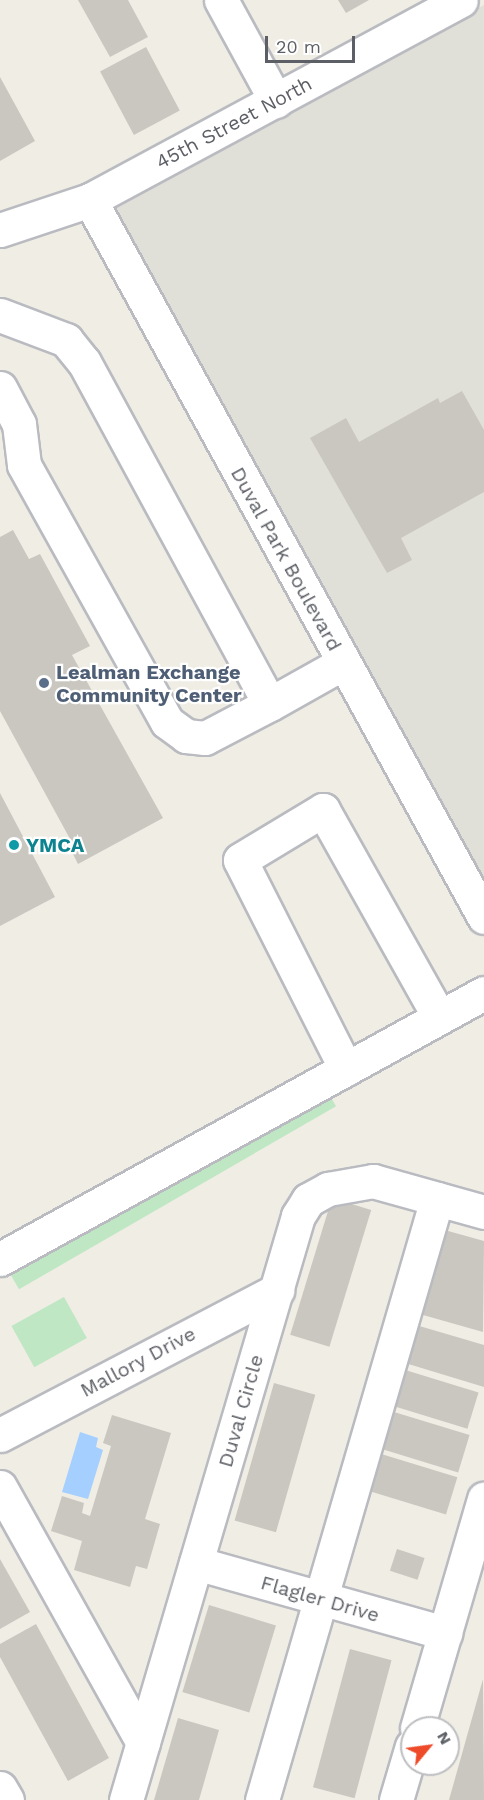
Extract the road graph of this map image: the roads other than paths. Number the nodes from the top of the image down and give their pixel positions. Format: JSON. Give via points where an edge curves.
{"nodes":[{"id":1,"x":221,"y":0,"type":"edge"},
{"id":2,"x":461,"y":0,"type":"edge"},
{"id":3,"x":276,"y":101,"type":"junction"},
{"id":4,"x":90,"y":200,"type":"junction"},
{"id":5,"x":0,"y":230,"type":"edge"},
{"id":6,"x":0,"y":315,"type":"edge"},
{"id":7,"x":0,"y":388,"type":"edge"},
{"id":8,"x":10,"y":429,"type":"edge"},
{"id":9,"x":344,"y":663,"type":"junction"},
{"id":10,"x":270,"y":704,"type":"junction"},
{"id":11,"x":484,"y":917,"type":"edge"},
{"id":12,"x":484,"y":993,"type":"edge"},
{"id":13,"x":439,"y":1017,"type":"junction"},
{"id":14,"x":346,"y":1069,"type":"junction"},
{"id":15,"x":437,"y":1199,"type":"junction"},
{"id":16,"x":484,"y":1212,"type":"edge"},
{"id":17,"x":0,"y":1259,"type":"edge"},
{"id":18,"x":277,"y":1290,"type":"junction"},
{"id":19,"x":0,"y":1435,"type":"edge"},
{"id":20,"x":0,"y":1487,"type":"edge"},
{"id":21,"x":484,"y":1499,"type":"edge"},
{"id":22,"x":196,"y":1563,"type":"junction"},
{"id":23,"x":320,"y":1600,"type":"junction"},
{"id":24,"x":445,"y":1633,"type":"junction"},
{"id":25,"x":421,"y":1716,"type":"edge"},
{"id":26,"x":143,"y":1743,"type":"junction"},
{"id":27,"x":403,"y":1776,"type":"edge"},
{"id":28,"x":0,"y":1788,"type":"edge"},
{"id":29,"x":7,"y":1800,"type":"edge"},
{"id":30,"x":126,"y":1800,"type":"edge"},
{"id":31,"x":262,"y":1800,"type":"edge"},
{"id":32,"x":396,"y":1800,"type":"edge"}],
"edges":[{"from":1,"to":3,"type":"street"},
{"from":2,"to":3,"type":"street","name":"45th Street North"},
{"from":3,"to":4,"type":"street","name":"45th Street North"},
{"from":4,"to":5,"type":"street","name":"45th Street North"},
{"from":4,"to":9,"type":"street","name":"Duval Park Boulevard"},
{"from":6,"to":10,"type":"street","via":[[66,340],[84,362]]},
{"from":7,"to":8,"type":"street"},
{"from":8,"to":10,"type":"street","via":[[24,465],[167,722],[186,736],[205,738]]},
{"from":9,"to":10,"type":"street"},
{"from":9,"to":11,"type":"street","name":"Duval Park Boulevard"},
{"from":12,"to":13,"type":"street"},
{"from":13,"to":14,"type":"street"},
{"from":13,"to":14,"type":"street","via":[[323,810],[240,860]]},
{"from":14,"to":17,"type":"street"},
{"from":15,"to":16,"type":"street","name":"Duval Circle"},
{"from":15,"to":18,"type":"street","name":"Duval Circle","via":[[373,1181],[328,1189],[308,1200],[298,1216]]},
{"from":15,"to":23,"type":"street"},
{"from":18,"to":19,"type":"street","name":"Mallory Drive"},
{"from":18,"to":22,"type":"street","name":"Duval Circle"},
{"from":20,"to":26,"type":"street"},
{"from":21,"to":24,"type":"street"},
{"from":22,"to":23,"type":"street","name":"Flagler Drive"},
{"from":22,"to":26,"type":"street","name":"Duval Circle"},
{"from":23,"to":24,"type":"street","name":"Flagler Drive"},
{"from":23,"to":31,"type":"street"},
{"from":24,"to":25,"type":"street"},
{"from":26,"to":30,"type":"street","name":"Duval Circle"},
{"from":27,"to":32,"type":"street"},
{"from":28,"to":29,"type":"street"}]}
